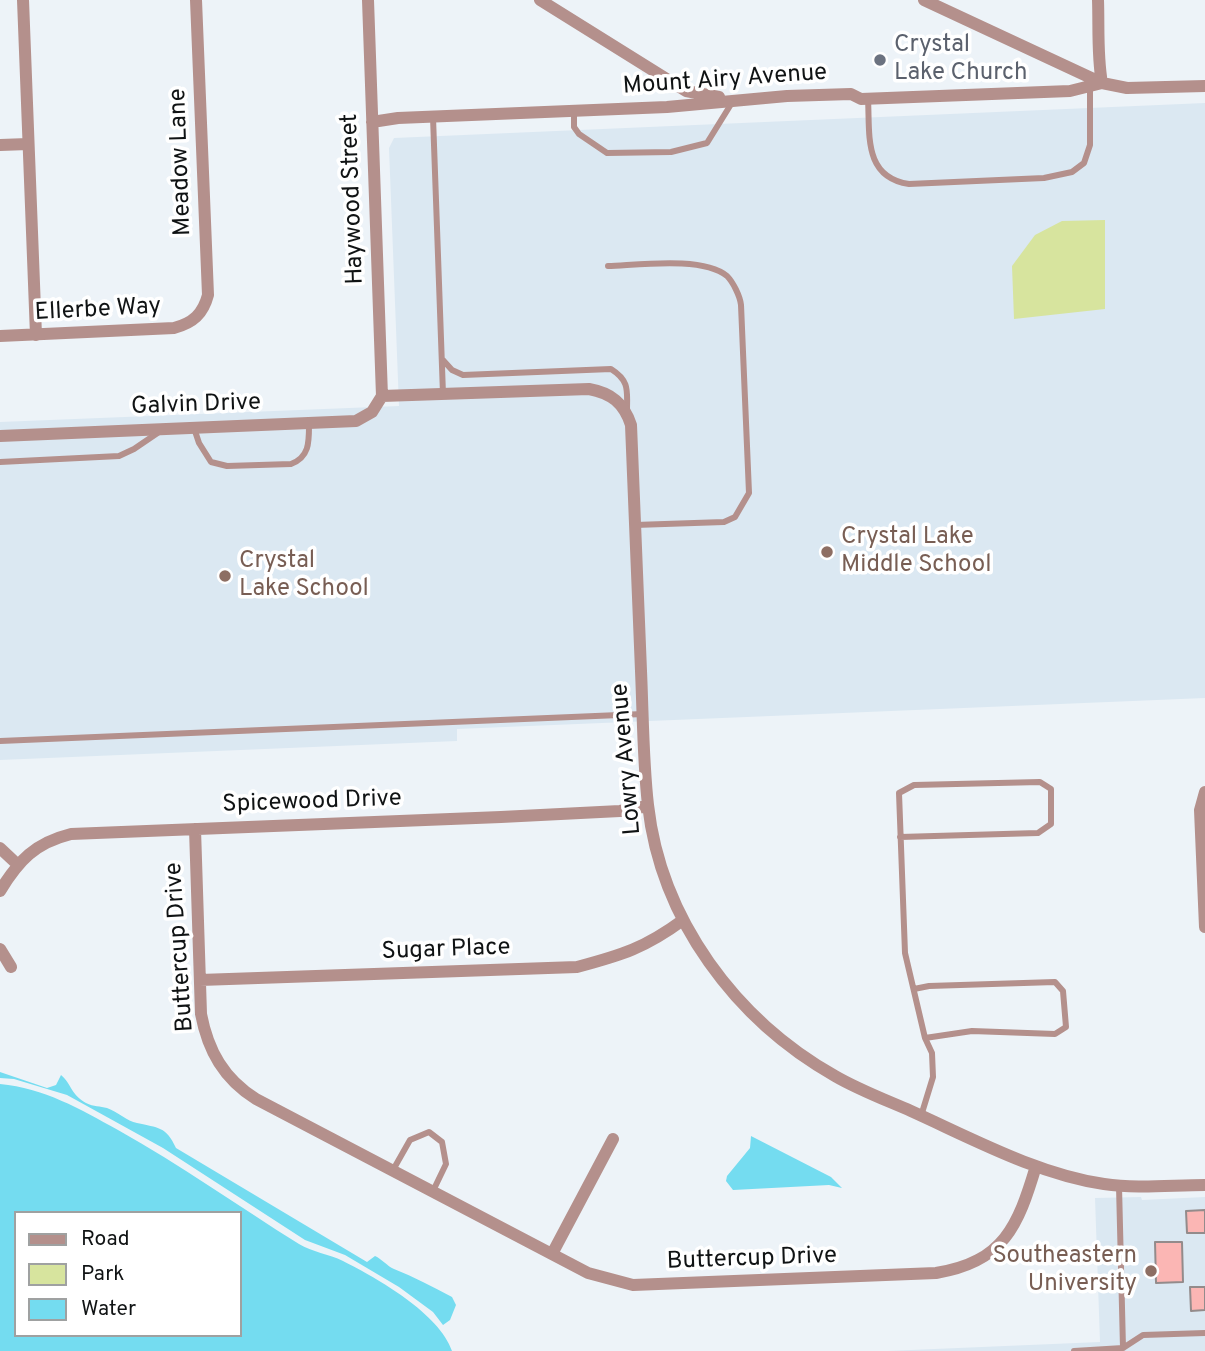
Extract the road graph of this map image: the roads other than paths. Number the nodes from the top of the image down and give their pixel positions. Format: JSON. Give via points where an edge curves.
{"nodes":[{"id":1,"x":23,"y":0,"type":"edge"},
{"id":2,"x":196,"y":0,"type":"edge"},
{"id":3,"x":368,"y":0,"type":"edge"},
{"id":4,"x":540,"y":0,"type":"edge"},
{"id":5,"x":924,"y":0,"type":"edge"},
{"id":6,"x":1098,"y":0,"type":"edge"},
{"id":7,"x":1096,"y":84,"type":"junction"},
{"id":8,"x":1205,"y":86,"type":"edge"},
{"id":9,"x":868,"y":99,"type":"junction"},
{"id":10,"x":734,"y":100,"type":"junction"},
{"id":11,"x":574,"y":111,"type":"junction"},
{"id":12,"x":433,"y":117,"type":"junction"},
{"id":13,"x":372,"y":122,"type":"junction"},
{"id":14,"x":28,"y":144,"type":"junction"},
{"id":15,"x":0,"y":145,"type":"edge"},
{"id":16,"x":608,"y":266,"type":"dead end"},
{"id":17,"x":195,"y":318,"type":"joint"},
{"id":18,"x":36,"y":335,"type":"junction"},
{"id":19,"x":0,"y":336,"type":"edge"},
{"id":20,"x":442,"y":359,"type":"junction"},
{"id":21,"x":443,"y":394,"type":"junction"},
{"id":22,"x":382,"y":396,"type":"junction"},
{"id":23,"x":627,"y":412,"type":"junction"},
{"id":24,"x":309,"y":423,"type":"junction"},
{"id":25,"x":194,"y":428,"type":"junction"},
{"id":26,"x":162,"y":429,"type":"junction"},
{"id":27,"x":0,"y":436,"type":"edge"},
{"id":28,"x":0,"y":462,"type":"edge"},
{"id":29,"x":635,"y":526,"type":"junction"},
{"id":30,"x":642,"y":714,"type":"junction"},
{"id":31,"x":0,"y":741,"type":"edge"},
{"id":32,"x":1205,"y":792,"type":"edge"},
{"id":33,"x":648,"y":806,"type":"junction"},
{"id":34,"x":195,"y":829,"type":"junction"},
{"id":35,"x":900,"y":837,"type":"junction"},
{"id":36,"x":0,"y":848,"type":"edge"},
{"id":37,"x":17,"y":864,"type":"junction"},
{"id":38,"x":0,"y":891,"type":"edge"},
{"id":39,"x":683,"y":920,"type":"junction"},
{"id":40,"x":1205,"y":927,"type":"edge"},
{"id":41,"x":0,"y":949,"type":"edge"},
{"id":42,"x":11,"y":967,"type":"dead end"},
{"id":43,"x":200,"y":980,"type":"junction"},
{"id":44,"x":914,"y":989,"type":"junction"},
{"id":45,"x":925,"y":1038,"type":"junction"},
{"id":46,"x":921,"y":1116,"type":"junction"},
{"id":47,"x":613,"y":1139,"type":"dead end"},
{"id":48,"x":1036,"y":1166,"type":"junction"},
{"id":49,"x":393,"y":1170,"type":"junction"},
{"id":50,"x":1119,"y":1185,"type":"junction"},
{"id":51,"x":1205,"y":1185,"type":"edge"},
{"id":52,"x":433,"y":1191,"type":"junction"},
{"id":53,"x":552,"y":1254,"type":"junction"},
{"id":54,"x":1205,"y":1333,"type":"edge"},
{"id":55,"x":1124,"y":1348,"type":"junction"},
{"id":56,"x":1074,"y":1351,"type":"edge"}],
"edges":[{"from":1,"to":14,"type":"street"},
{"from":2,"to":17,"type":"street","name":"Meadow Lane","via":[[208,295],[205,308]]},
{"from":3,"to":13,"type":"street","name":"Haywood Street"},
{"from":4,"to":10,"type":"street","via":[[686,91]]},
{"from":5,"to":7,"type":"street"},
{"from":6,"to":7,"type":"street"},
{"from":7,"to":8,"type":"street","name":"Mount Airy Avenue"},
{"from":7,"to":9,"type":"street","name":"Mount Airy Avenue","via":[[1070,91]]},
{"from":7,"to":9,"type":"lane","via":[[1084,163],[1072,172],[1044,178],[897,182],[873,160]]},
{"from":9,"to":10,"type":"street","name":"Mount Airy Avenue","via":[[851,94]]},
{"from":10,"to":11,"type":"street","name":"Mount Airy Avenue"},
{"from":10,"to":11,"type":"lane","via":[[707,143],[671,152],[607,153],[579,134]]},
{"from":11,"to":12,"type":"street","name":"Mount Airy Avenue"},
{"from":12,"to":13,"type":"street","name":"Mount Airy Avenue"},
{"from":12,"to":20,"type":"lane"},
{"from":13,"to":22,"type":"street","name":"Haywood Street"},
{"from":14,"to":15,"type":"street"},
{"from":14,"to":18,"type":"street"},
{"from":16,"to":29,"type":"lane","via":[[709,268],[727,276],[741,305],[749,493],[735,517],[724,522]]},
{"from":17,"to":18,"type":"street","name":"Ellerbe Way","via":[[174,328]]},
{"from":18,"to":19,"type":"street","name":"Ellerbe Way"},
{"from":20,"to":21,"type":"lane"},
{"from":20,"to":23,"type":"lane","via":[[463,375],[611,369],[627,386]]},
{"from":21,"to":22,"type":"street"},
{"from":21,"to":23,"type":"street","via":[[589,389],[604,392]]},
{"from":22,"to":24,"type":"street","name":"Galvin Drive","via":[[372,412],[356,421]]},
{"from":23,"to":29,"type":"street","name":"Lowry Avenue"},
{"from":24,"to":25,"type":"street","name":"Galvin Drive"},
{"from":24,"to":25,"type":"lane","via":[[305,455],[291,464],[227,466],[211,462]]},
{"from":25,"to":26,"type":"street","name":"Galvin Drive"},
{"from":26,"to":27,"type":"street","name":"Galvin Drive"},
{"from":26,"to":28,"type":"lane","via":[[119,456]]},
{"from":29,"to":30,"type":"street","name":"Lowry Avenue"},
{"from":30,"to":31,"type":"lane"},
{"from":30,"to":33,"type":"street","name":"Lowry Avenue"},
{"from":32,"to":40,"type":"street","via":[[1200,810]]},
{"from":33,"to":34,"type":"street","name":"Spicewood Drive","via":[[607,812]]},
{"from":33,"to":39,"type":"street","name":"Lowry Avenue","via":[[659,857]]},
{"from":34,"to":37,"type":"street","name":"Spicewood Drive","via":[[71,834],[37,847]]},
{"from":34,"to":43,"type":"street","name":"Buttercup Drive"},
{"from":35,"to":35,"type":"lane","via":[[899,793],[914,785],[1040,782],[1051,789],[1051,824],[1038,833]]},
{"from":35,"to":44,"type":"lane","via":[[905,953]]},
{"from":36,"to":37,"type":"street"},
{"from":37,"to":38,"type":"street","name":"Spicewood Drive"},
{"from":39,"to":43,"type":"street","name":"Sugar Place","via":[[626,954],[577,967]]},
{"from":39,"to":46,"type":"street","name":"Lowry Avenue","via":[[723,983],[778,1038],[836,1077]]},
{"from":41,"to":42,"type":"street"},
{"from":43,"to":49,"type":"street","name":"Buttercup Drive","via":[[204,1034],[226,1075],[240,1089]]},
{"from":44,"to":45,"type":"lane"},
{"from":44,"to":45,"type":"lane","via":[[1043,981],[1055,982],[1063,991],[1066,1027],[1055,1034],[972,1031]]},
{"from":45,"to":46,"type":"lane","via":[[932,1053],[933,1077]]},
{"from":46,"to":48,"type":"street","name":"Lowry Avenue"},
{"from":47,"to":53,"type":"street"},
{"from":48,"to":50,"type":"street","name":"Lowry Avenue","via":[[1079,1180]]},
{"from":48,"to":53,"type":"street","name":"Buttercup Drive","via":[[1016,1224],[999,1245],[956,1270],[634,1285],[588,1273]]},
{"from":49,"to":52,"type":"street","name":"Buttercup Drive"},
{"from":49,"to":52,"type":"lane","via":[[410,1140],[429,1132],[442,1143],[446,1164]]},
{"from":50,"to":51,"type":"street","name":"Lowry Avenue"},
{"from":50,"to":55,"type":"lane"},
{"from":52,"to":53,"type":"street","name":"Buttercup Drive"},
{"from":54,"to":55,"type":"lane","via":[[1143,1335]]},
{"from":55,"to":56,"type":"lane"}]}
